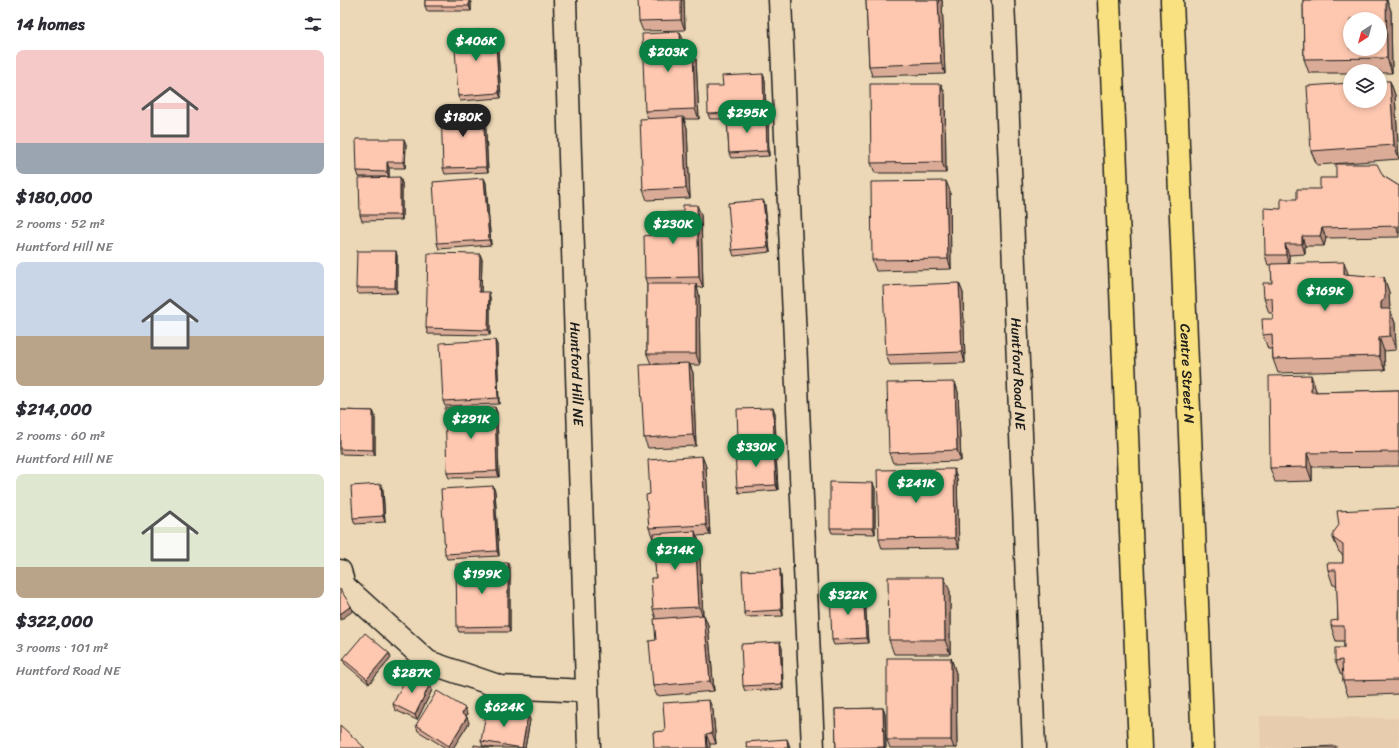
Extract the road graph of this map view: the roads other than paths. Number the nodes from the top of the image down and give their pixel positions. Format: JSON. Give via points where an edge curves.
{"nodes":[{"id":1,"x":565,"y":0,"type":"edge"},
{"id":2,"x":780,"y":0,"type":"edge"},
{"id":3,"x":1003,"y":0,"type":"edge"},
{"id":4,"x":1109,"y":0,"type":"edge"},
{"id":5,"x":1172,"y":0,"type":"edge"},
{"id":6,"x":340,"y":571,"type":"edge"},
{"id":7,"x":586,"y":691,"type":"junction"},
{"id":8,"x":588,"y":748,"type":"edge"},
{"id":9,"x":813,"y":748,"type":"edge"},
{"id":10,"x":1034,"y":748,"type":"edge"},
{"id":11,"x":1140,"y":748,"type":"edge"},
{"id":12,"x":1203,"y":748,"type":"edge"}],
"edges":[{"from":1,"to":7,"type":"street","name":"Huntford Hill NE"},
{"from":2,"to":9,"type":"street"},
{"from":3,"to":10,"type":"street","name":"Huntford Road NE"},
{"from":4,"to":11,"type":"main road"},
{"from":5,"to":12,"type":"main road","name":"Centre Street N"},
{"from":6,"to":7,"type":"street","via":[[344,586],[428,662],[501,687]]},
{"from":7,"to":8,"type":"street","name":"Huntford Hill NE"}]}
